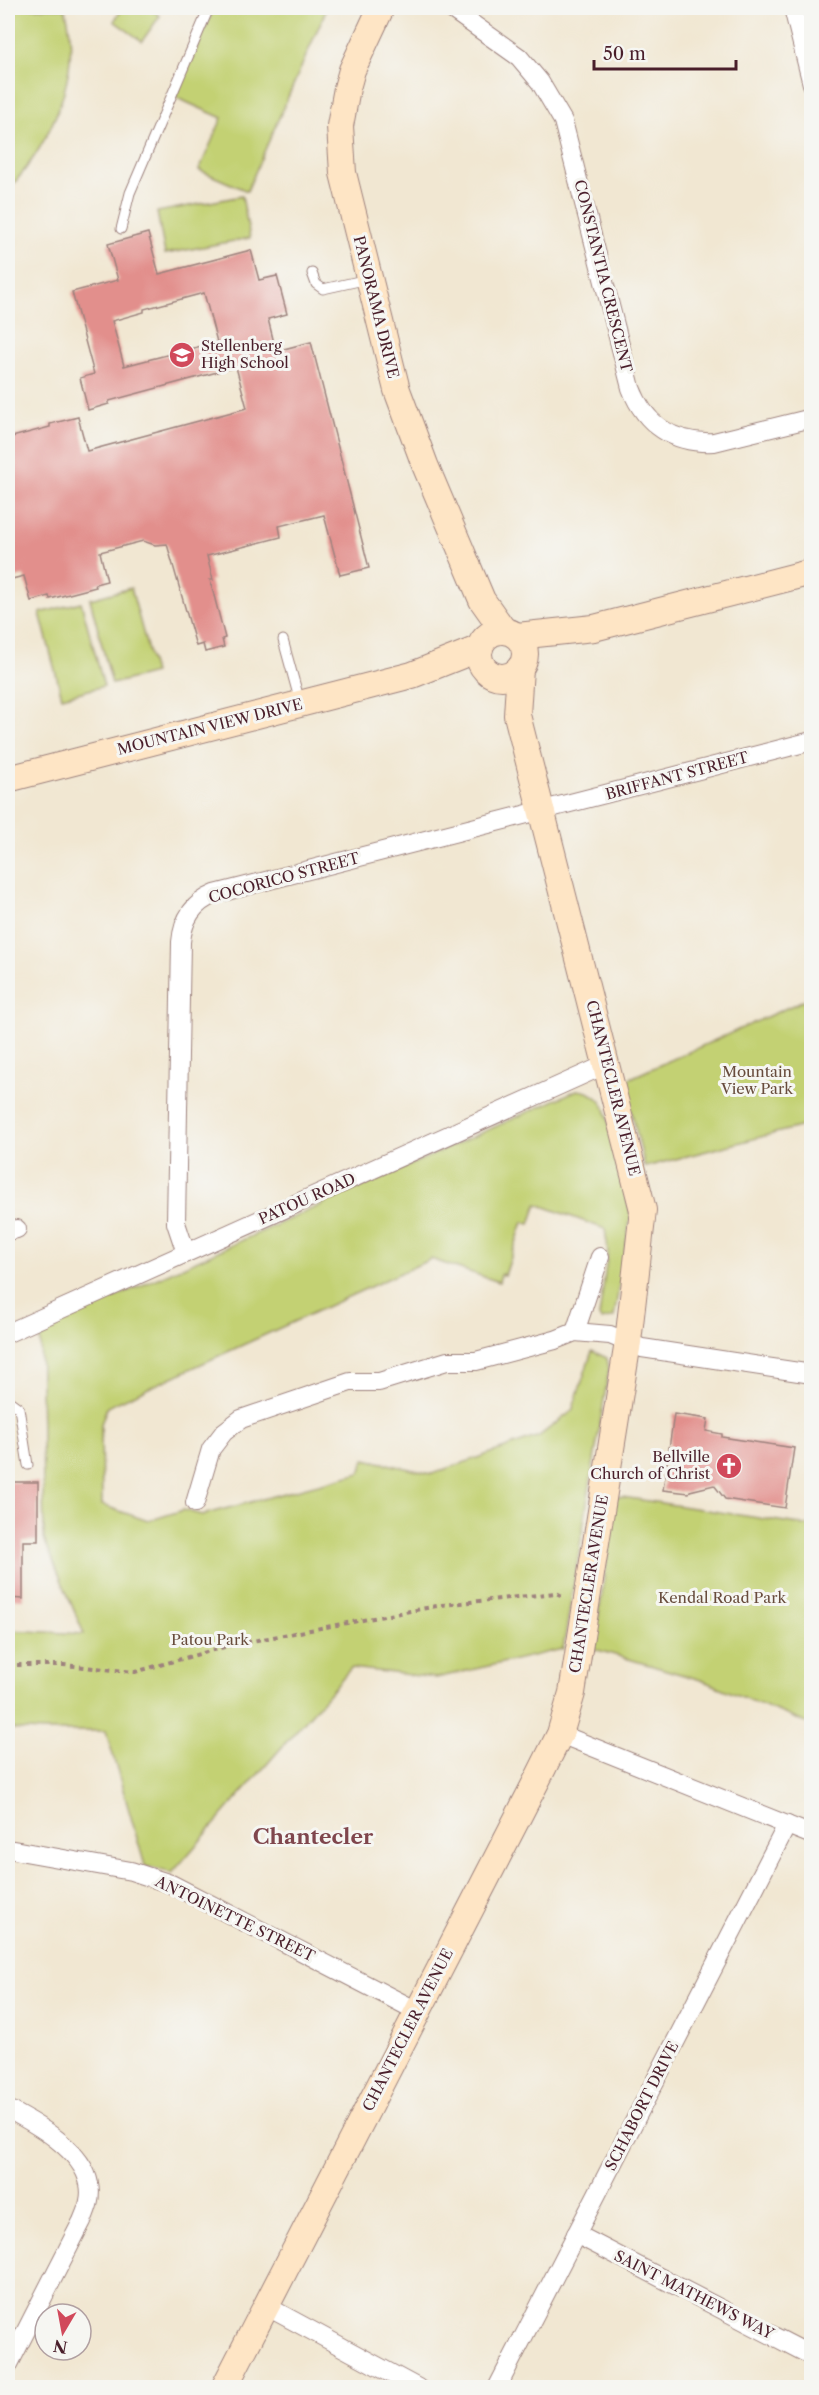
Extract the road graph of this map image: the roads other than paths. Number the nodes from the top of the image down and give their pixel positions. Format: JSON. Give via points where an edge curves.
{"nodes":[{"id":1,"x":209,"y":8,"type":"edge"},
{"id":2,"x":381,"y":8,"type":"edge"},
{"id":3,"x":450,"y":8,"type":"edge"},
{"id":4,"x":793,"y":8,"type":"edge"},
{"id":5,"x":812,"y":84,"type":"edge"},
{"id":6,"x":121,"y":229,"type":"dead end"},
{"id":7,"x":312,"y":273,"type":"dead end"},
{"id":8,"x":369,"y":279,"type":"junction"},
{"id":9,"x":812,"y":418,"type":"edge"},
{"id":10,"x":812,"y":572,"type":"edge"},
{"id":11,"x":283,"y":640,"type":"dead end"},
{"id":12,"x":505,"y":647,"type":"junction"},
{"id":13,"x":490,"y":673,"type":"junction"},
{"id":14,"x":412,"y":675,"type":"junction"},
{"id":15,"x":300,"y":704,"type":"junction"},
{"id":16,"x":517,"y":715,"type":"junction"},
{"id":17,"x":812,"y":741,"type":"edge"},
{"id":18,"x":8,"y":779,"type":"edge"},
{"id":19,"x":542,"y":811,"type":"junction"},
{"id":20,"x":607,"y":1064,"type":"junction"},
{"id":21,"x":186,"y":1253,"type":"junction"},
{"id":22,"x":600,"y":1257,"type":"dead end"},
{"id":23,"x":575,"y":1332,"type":"junction"},
{"id":24,"x":8,"y":1333,"type":"edge"},
{"id":25,"x":627,"y":1342,"type":"junction"},
{"id":26,"x":812,"y":1374,"type":"edge"},
{"id":27,"x":8,"y":1400,"type":"edge"},
{"id":28,"x":28,"y":1465,"type":"dead end"},
{"id":29,"x":195,"y":1503,"type":"dead end"},
{"id":30,"x":560,"y":1734,"type":"junction"},
{"id":31,"x":787,"y":1826,"type":"junction"},
{"id":32,"x":812,"y":1835,"type":"edge"},
{"id":33,"x":8,"y":1849,"type":"edge"},
{"id":34,"x":417,"y":2011,"type":"junction"},
{"id":35,"x":8,"y":2109,"type":"edge"},
{"id":36,"x":576,"y":2234,"type":"junction"},
{"id":37,"x":266,"y":2307,"type":"junction"},
{"id":38,"x":812,"y":2356,"type":"edge"},
{"id":39,"x":8,"y":2366,"type":"edge"},
{"id":40,"x":224,"y":2388,"type":"edge"},
{"id":41,"x":418,"y":2388,"type":"edge"},
{"id":42,"x":497,"y":2388,"type":"edge"}],
"edges":[{"from":1,"to":6,"type":"lane","via":[[130,192]]},
{"from":2,"to":8,"type":"street","name":"PANORAMA DRIVE","via":[[352,70],[340,126],[343,173]]},
{"from":3,"to":9,"type":"street","name":"CONSTANTIA CRESCENT","via":[[513,52],[553,100],[570,142],[631,388],[650,420],[680,439],[714,442]]},
{"from":4,"to":5,"type":"street"},
{"from":7,"to":8,"type":"lane","via":[[323,289]]},
{"from":8,"to":12,"type":"street","name":"PANORAMA DRIVE","via":[[397,390],[425,465]]},
{"from":10,"to":12,"type":"street","name":"MOUNTAIN VIEW DRIVE","via":[[594,628],[557,646]]},
{"from":11,"to":15,"type":"lane"},
{"from":12,"to":13,"type":"street","name":"PANORAMA DRIVE","via":[[482,665]]},
{"from":12,"to":14,"type":"street","name":"MOUNTAIN VIEW DRIVE"},
{"from":12,"to":16,"type":"street","name":"CHANTECLER AVENUE"},
{"from":13,"to":14,"type":"street","name":"MOUNTAIN VIEW DRIVE"},
{"from":13,"to":16,"type":"street","name":"CHANTECLER AVENUE","via":[[499,694]]},
{"from":14,"to":15,"type":"street","name":"MOUNTAIN VIEW DRIVE"},
{"from":15,"to":18,"type":"street","name":"MOUNTAIN VIEW DRIVE"},
{"from":16,"to":19,"type":"street","name":"CHANTECLER AVENUE"},
{"from":17,"to":19,"type":"street","name":"BRIFFANT STREET"},
{"from":19,"to":20,"type":"street","name":"CHANTECLER AVENUE"},
{"from":19,"to":21,"type":"street","name":"COCORICO STREET","via":[[215,894],[189,914],[181,942],[176,1223]]},
{"from":20,"to":21,"type":"street","name":"PATOU ROAD"},
{"from":20,"to":25,"type":"street","name":"CHANTECLER AVENUE","via":[[643,1210]]},
{"from":21,"to":24,"type":"street","name":"PATOU ROAD"},
{"from":22,"to":23,"type":"street"},
{"from":23,"to":25,"type":"street","via":[[610,1335]]},
{"from":23,"to":29,"type":"street","via":[[555,1341],[476,1361],[447,1361],[379,1382],[350,1382],[241,1419],[211,1449]]},
{"from":25,"to":26,"type":"street","via":[[642,1348]]},
{"from":25,"to":30,"type":"street","name":"CHANTECLER AVENUE","via":[[572,1693]]},
{"from":27,"to":28,"type":"lane","via":[[19,1408]]},
{"from":30,"to":31,"type":"street"},
{"from":30,"to":34,"type":"street","name":"CHANTECLER AVENUE"},
{"from":31,"to":32,"type":"street"},
{"from":31,"to":36,"type":"street","name":"SCHABORT DRIVE"},
{"from":33,"to":34,"type":"street","name":"ANTOINETTE STREET","via":[[131,1871],[171,1884]]},
{"from":34,"to":37,"type":"street","name":"CHANTECLER AVENUE"},
{"from":35,"to":39,"type":"street","via":[[60,2142],[87,2176],[90,2192],[82,2221]]},
{"from":36,"to":38,"type":"street","name":"SAINT MATHEWS WAY"},
{"from":36,"to":42,"type":"street","name":"SCHABORT DRIVE"},
{"from":37,"to":40,"type":"street","name":"CHANTECLER AVENUE"},
{"from":37,"to":41,"type":"street"}]}
